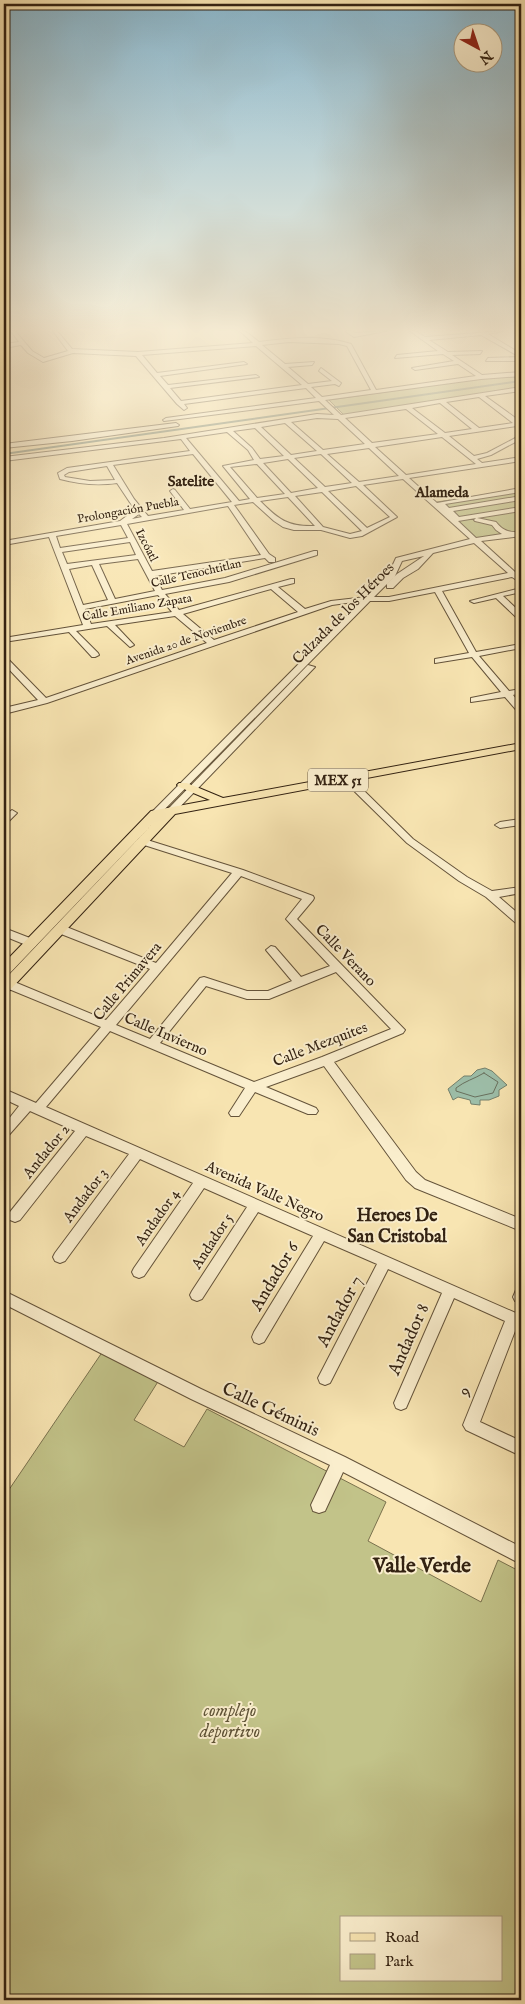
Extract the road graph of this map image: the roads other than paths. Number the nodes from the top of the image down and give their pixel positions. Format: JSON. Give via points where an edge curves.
{"nodes":[{"id":1,"x":182,"y":425,"type":"edge"},
{"id":2,"x":256,"y":425,"type":"junction"},
{"id":3,"x":259,"y":425,"type":"edge"},
{"id":4,"x":292,"y":425,"type":"edge"},
{"id":5,"x":348,"y":425,"type":"edge"},
{"id":6,"x":431,"y":425,"type":"edge"},
{"id":7,"x":470,"y":425,"type":"edge"},
{"id":8,"x":520,"y":425,"type":"edge"},
{"id":9,"x":228,"y":430,"type":"junction"},
{"id":10,"x":477,"y":430,"type":"junction"},
{"id":11,"x":445,"y":435,"type":"junction"},
{"id":12,"x":182,"y":437,"type":"junction"},
{"id":13,"x":521,"y":437,"type":"edge"},
{"id":14,"x":370,"y":445,"type":"junction"},
{"id":15,"x":4,"y":446,"type":"edge"},
{"id":16,"x":166,"y":448,"type":"junction"},
{"id":17,"x":195,"y":452,"type":"junction"},
{"id":18,"x":320,"y":452,"type":"junction"},
{"id":19,"x":289,"y":457,"type":"junction"},
{"id":20,"x":474,"y":458,"type":"junction"},
{"id":21,"x":4,"y":459,"type":"edge"},
{"id":22,"x":521,"y":459,"type":"edge"},
{"id":23,"x":258,"y":461,"type":"junction"},
{"id":24,"x":110,"y":464,"type":"junction"},
{"id":25,"x":481,"y":465,"type":"junction"},
{"id":26,"x":404,"y":477,"type":"junction"},
{"id":27,"x":118,"y":481,"type":"junction"},
{"id":28,"x":357,"y":484,"type":"junction"},
{"id":29,"x":521,"y":486,"type":"edge"},
{"id":30,"x":324,"y":489,"type":"junction"},
{"id":31,"x":521,"y":490,"type":"edge"},
{"id":32,"x":173,"y":491,"type":"dead end"},
{"id":33,"x":290,"y":494,"type":"junction"},
{"id":34,"x":521,"y":498,"type":"edge"},
{"id":35,"x":254,"y":500,"type":"junction"},
{"id":36,"x":432,"y":500,"type":"junction"},
{"id":37,"x":233,"y":503,"type":"junction"},
{"id":38,"x":490,"y":503,"type":"junction"},
{"id":39,"x":521,"y":509,"type":"edge"},
{"id":40,"x":448,"y":510,"type":"junction"},
{"id":41,"x":139,"y":511,"type":"junction"},
{"id":42,"x":188,"y":511,"type":"junction"},
{"id":43,"x":500,"y":512,"type":"junction"},
{"id":44,"x":481,"y":517,"type":"junction"},
{"id":45,"x":148,"y":518,"type":"junction"},
{"id":46,"x":123,"y":522,"type":"junction"},
{"id":47,"x":322,"y":528,"type":"junction"},
{"id":48,"x":366,"y":531,"type":"junction"},
{"id":49,"x":521,"y":534,"type":"edge"},
{"id":50,"x":52,"y":535,"type":"junction"},
{"id":51,"x":509,"y":535,"type":"junction"},
{"id":52,"x":132,"y":540,"type":"junction"},
{"id":53,"x":475,"y":540,"type":"junction"},
{"id":54,"x":4,"y":543,"type":"edge"},
{"id":55,"x":58,"y":550,"type":"junction"},
{"id":56,"x":434,"y":552,"type":"junction"},
{"id":57,"x":314,"y":553,"type":"dead end"},
{"id":58,"x":141,"y":556,"type":"junction"},
{"id":59,"x":266,"y":556,"type":"junction"},
{"id":60,"x":404,"y":559,"type":"junction"},
{"id":61,"x":95,"y":563,"type":"junction"},
{"id":62,"x":278,"y":564,"type":"junction"},
{"id":63,"x":396,"y":564,"type":"junction"},
{"id":64,"x":65,"y":567,"type":"junction"},
{"id":65,"x":414,"y":567,"type":"junction"},
{"id":66,"x":516,"y":572,"type":"edge"},
{"id":67,"x":150,"y":574,"type":"junction"},
{"id":68,"x":291,"y":581,"type":"dead end"},
{"id":69,"x":521,"y":581,"type":"edge"},
{"id":70,"x":273,"y":586,"type":"junction"},
{"id":71,"x":437,"y":590,"type":"junction"},
{"id":72,"x":521,"y":590,"type":"edge"},
{"id":73,"x":160,"y":593,"type":"junction"},
{"id":74,"x":498,"y":596,"type":"junction"},
{"id":75,"x":373,"y":598,"type":"junction"},
{"id":76,"x":474,"y":601,"type":"dead end"},
{"id":77,"x":113,"y":602,"type":"junction"},
{"id":78,"x":80,"y":608,"type":"junction"},
{"id":79,"x":302,"y":611,"type":"junction"},
{"id":80,"x":177,"y":613,"type":"junction"},
{"id":81,"x":520,"y":615,"type":"dead end"},
{"id":82,"x":109,"y":624,"type":"junction"},
{"id":83,"x":88,"y":628,"type":"junction"},
{"id":84,"x":71,"y":630,"type":"junction"},
{"id":85,"x":4,"y":640,"type":"edge"},
{"id":86,"x":212,"y":643,"type":"junction"},
{"id":87,"x":130,"y":645,"type":"dead end"},
{"id":88,"x":521,"y":646,"type":"edge"},
{"id":89,"x":474,"y":655,"type":"junction"},
{"id":90,"x":96,"y":656,"type":"dead end"},
{"id":91,"x":4,"y":660,"type":"edge"},
{"id":92,"x":438,"y":661,"type":"dead end"},
{"id":93,"x":521,"y":691,"type":"edge"},
{"id":94,"x":508,"y":694,"type":"junction"},
{"id":95,"x":474,"y":700,"type":"dead end"},
{"id":96,"x":44,"y":701,"type":"junction"},
{"id":97,"x":521,"y":710,"type":"edge"},
{"id":98,"x":4,"y":712,"type":"edge"},
{"id":99,"x":521,"y":746,"type":"edge"},
{"id":100,"x":347,"y":779,"type":"junction"},
{"id":101,"x":187,"y":788,"type":"junction"},
{"id":102,"x":222,"y":801,"type":"junction"},
{"id":103,"x":172,"y":810,"type":"junction"},
{"id":104,"x":12,"y":813,"type":"dead end"},
{"id":105,"x":155,"y":814,"type":"junction"},
{"id":106,"x":4,"y":820,"type":"edge"},
{"id":107,"x":521,"y":822,"type":"edge"},
{"id":108,"x":500,"y":825,"type":"dead end"},
{"id":109,"x":144,"y":842,"type":"junction"},
{"id":110,"x":239,"y":872,"type":"junction"},
{"id":111,"x":521,"y":890,"type":"edge"},
{"id":112,"x":490,"y":895,"type":"junction"},
{"id":113,"x":521,"y":921,"type":"edge"},
{"id":114,"x":60,"y":929,"type":"junction"},
{"id":115,"x":4,"y":932,"type":"edge"},
{"id":116,"x":31,"y":943,"type":"junction"},
{"id":117,"x":271,"y":950,"type":"dead end"},
{"id":118,"x":337,"y":967,"type":"junction"},
{"id":119,"x":158,"y":968,"type":"junction"},
{"id":120,"x":4,"y":971,"type":"edge"},
{"id":121,"x":299,"y":982,"type":"junction"},
{"id":122,"x":6,"y":986,"type":"edge"},
{"id":123,"x":108,"y":1026,"type":"junction"},
{"id":124,"x":399,"y":1030,"type":"joint"},
{"id":125,"x":152,"y":1044,"type":"junction"},
{"id":126,"x":326,"y":1060,"type":"junction"},
{"id":127,"x":252,"y":1087,"type":"junction"},
{"id":128,"x":4,"y":1094,"type":"edge"},
{"id":129,"x":33,"y":1107,"type":"junction"},
{"id":130,"x":312,"y":1111,"type":"dead end"},
{"id":131,"x":235,"y":1113,"type":"dead end"},
{"id":132,"x":84,"y":1129,"type":"junction"},
{"id":133,"x":4,"y":1133,"type":"edge"},
{"id":134,"x":137,"y":1153,"type":"junction"},
{"id":135,"x":202,"y":1181,"type":"junction"},
{"id":136,"x":254,"y":1204,"type":"junction"},
{"id":137,"x":15,"y":1216,"type":"dead end"},
{"id":138,"x":521,"y":1225,"type":"edge"},
{"id":139,"x":321,"y":1234,"type":"junction"},
{"id":140,"x":60,"y":1256,"type":"dead end"},
{"id":141,"x":386,"y":1262,"type":"junction"},
{"id":142,"x":139,"y":1272,"type":"dead end"},
{"id":143,"x":450,"y":1291,"type":"junction"},
{"id":144,"x":197,"y":1295,"type":"dead end"},
{"id":145,"x":4,"y":1297,"type":"edge"},
{"id":146,"x":513,"y":1318,"type":"joint"},
{"id":147,"x":259,"y":1337,"type":"dead end"},
{"id":148,"x":325,"y":1378,"type":"dead end"},
{"id":149,"x":400,"y":1403,"type":"dead end"},
{"id":150,"x":521,"y":1449,"type":"edge"},
{"id":151,"x":340,"y":1462,"type":"junction"},
{"id":152,"x":319,"y":1505,"type":"dead end"},
{"id":153,"x":521,"y":1556,"type":"edge"}],
"edges":[{"from":1,"to":15,"type":"street"},
{"from":2,"to":3,"type":"street"},
{"from":2,"to":9,"type":"street"},
{"from":2,"to":19,"type":"street"},
{"from":4,"to":18,"type":"street"},
{"from":5,"to":14,"type":"street"},
{"from":6,"to":11,"type":"street"},
{"from":7,"to":10,"type":"street"},
{"from":8,"to":10,"type":"street"},
{"from":9,"to":12,"type":"street"},
{"from":9,"to":23,"type":"street","via":[[250,449]]},
{"from":10,"to":11,"type":"street"},
{"from":11,"to":14,"type":"street"},
{"from":11,"to":20,"type":"street"},
{"from":12,"to":16,"type":"street"},
{"from":12,"to":17,"type":"street"},
{"from":13,"to":20,"type":"street"},
{"from":14,"to":18,"type":"street"},
{"from":14,"to":26,"type":"street"},
{"from":16,"to":17,"type":"street"},
{"from":16,"to":21,"type":"street"},
{"from":16,"to":24,"type":"street"},
{"from":17,"to":37,"type":"street"},
{"from":18,"to":19,"type":"street"},
{"from":18,"to":28,"type":"street"},
{"from":19,"to":23,"type":"street"},
{"from":19,"to":30,"type":"street"},
{"from":20,"to":25,"type":"street"},
{"from":22,"to":25,"type":"street","name":"Prolongación Puebla"},
{"from":23,"to":33,"type":"street"},
{"from":23,"to":35,"type":"street","via":[[226,466]]},
{"from":24,"to":27,"type":"street"},
{"from":24,"to":27,"type":"street","via":[[67,470],[60,474],[62,478],[91,485]]},
{"from":25,"to":26,"type":"street","name":"Prolongación Puebla"},
{"from":26,"to":28,"type":"street","name":"Prolongación Puebla"},
{"from":26,"to":36,"type":"street"},
{"from":27,"to":41,"type":"street"},
{"from":28,"to":30,"type":"street","name":"Prolongación Puebla"},
{"from":28,"to":48,"type":"street","via":[[394,517]]},
{"from":29,"to":36,"type":"street"},
{"from":30,"to":33,"type":"street","name":"Prolongación Puebla"},
{"from":30,"to":48,"type":"street"},
{"from":31,"to":40,"type":"street","via":[[440,503]]},
{"from":32,"to":42,"type":"street"},
{"from":33,"to":35,"type":"street","name":"Prolongación Puebla"},
{"from":33,"to":47,"type":"street"},
{"from":34,"to":38,"type":"street"},
{"from":35,"to":37,"type":"street","name":"Prolongación Puebla"},
{"from":35,"to":47,"type":"street","via":[[285,525]]},
{"from":36,"to":53,"type":"street"},
{"from":37,"to":42,"type":"street","name":"Prolongación Puebla"},
{"from":37,"to":59,"type":"street"},
{"from":38,"to":40,"type":"street"},
{"from":38,"to":43,"type":"street"},
{"from":39,"to":43,"type":"street"},
{"from":40,"to":44,"type":"street","via":[[460,519]]},
{"from":41,"to":45,"type":"street"},
{"from":41,"to":46,"type":"street"},
{"from":42,"to":45,"type":"street","name":"Prolongación Puebla"},
{"from":43,"to":44,"type":"street"},
{"from":44,"to":51,"type":"street"},
{"from":45,"to":46,"type":"street","name":"Prolongación Puebla"},
{"from":46,"to":50,"type":"street","name":"Prolongación Puebla"},
{"from":46,"to":52,"type":"street","name":"Izcóatl"},
{"from":47,"to":48,"type":"street","via":[[350,536]]},
{"from":49,"to":51,"type":"street"},
{"from":50,"to":54,"type":"street","name":"Prolongación Puebla"},
{"from":50,"to":55,"type":"street"},
{"from":51,"to":53,"type":"street"},
{"from":52,"to":55,"type":"street"},
{"from":52,"to":58,"type":"street","name":"Izcóatl"},
{"from":53,"to":56,"type":"street"},
{"from":53,"to":66,"type":"street"},
{"from":55,"to":64,"type":"street"},
{"from":56,"to":60,"type":"street","name":"Calzada de los Héroes"},
{"from":56,"to":65,"type":"street","name":"Calzada de los Héroes"},
{"from":57,"to":62,"type":"street","name":"Calle Tenochtitlan"},
{"from":58,"to":61,"type":"street"},
{"from":58,"to":67,"type":"street","name":"Izcóatl"},
{"from":59,"to":62,"type":"street"},
{"from":59,"to":67,"type":"street"},
{"from":60,"to":63,"type":"street","name":"Calzada de los Héroes"},
{"from":60,"to":65,"type":"street","via":[[416,561]]},
{"from":61,"to":64,"type":"street"},
{"from":61,"to":77,"type":"street"},
{"from":62,"to":73,"type":"street","name":"Calle Tenochtitlan","via":[[226,580]]},
{"from":63,"to":65,"type":"street","via":[[398,567]]},
{"from":63,"to":75,"type":"street","name":"Calzada de los Héroes"},
{"from":64,"to":78,"type":"street"},
{"from":65,"to":75,"type":"street","name":"Calzada de los Héroes"},
{"from":66,"to":69,"type":"street"},
{"from":66,"to":71,"type":"street","name":"Avenida 20 de Noviembre"},
{"from":67,"to":73,"type":"street","name":"Izcóatl"},
{"from":68,"to":70,"type":"street","name":"Calle Emiliano Zapata"},
{"from":70,"to":79,"type":"street"},
{"from":70,"to":80,"type":"street","name":"Calle Emiliano Zapata"},
{"from":71,"to":75,"type":"street","name":"Avenida 20 de Noviembre","via":[[389,599]]},
{"from":71,"to":89,"type":"street"},
{"from":72,"to":74,"type":"street"},
{"from":73,"to":77,"type":"street","name":"Calle Tenochtitlan"},
{"from":73,"to":80,"type":"street","name":"Izcóatl"},
{"from":74,"to":76,"type":"street"},
{"from":74,"to":81,"type":"street"},
{"from":75,"to":79,"type":"street","name":"Avenida 20 de Noviembre","via":[[343,600]]},
{"from":75,"to":101,"type":"street","name":"Calzada de los Héroes"},
{"from":77,"to":78,"type":"street","name":"Calle Tenochtitlan"},
{"from":78,"to":83,"type":"street"},
{"from":79,"to":86,"type":"street","name":"Avenida 20 de Noviembre"},
{"from":80,"to":82,"type":"street","name":"Calle Emiliano Zapata"},
{"from":80,"to":86,"type":"street","name":"Izcóatl"},
{"from":82,"to":83,"type":"street","name":"Calle Emiliano Zapata"},
{"from":82,"to":87,"type":"street"},
{"from":83,"to":84,"type":"street","name":"Calle Emiliano Zapata"},
{"from":84,"to":85,"type":"street","name":"Calle Emiliano Zapata"},
{"from":84,"to":90,"type":"street"},
{"from":86,"to":96,"type":"street","name":"Avenida 20 de Noviembre"},
{"from":88,"to":89,"type":"street"},
{"from":89,"to":92,"type":"street"},
{"from":89,"to":94,"type":"street"},
{"from":91,"to":96,"type":"street"},
{"from":93,"to":94,"type":"street"},
{"from":94,"to":95,"type":"street"},
{"from":94,"to":97,"type":"street"},
{"from":96,"to":98,"type":"street","name":"Avenida 20 de Noviembre"},
{"from":99,"to":100,"type":"main road","number":"MEX 51"},
{"from":100,"to":102,"type":"main road","number":"MEX 51"},
{"from":100,"to":112,"type":"street","via":[[410,841]]},
{"from":101,"to":102,"type":"main road"},
{"from":101,"to":103,"type":"street","name":"Calzada de los Héroes"},
{"from":101,"to":105,"type":"street","name":"Calzada de los Héroes"},
{"from":102,"to":103,"type":"main road","number":"MEX 51"},
{"from":103,"to":105,"type":"main road","number":"MEX 51"},
{"from":103,"to":109,"type":"main road","name":"Calzada de los Héroes"},
{"from":104,"to":106,"type":"street"},
{"from":105,"to":116,"type":"main road","name":"Calzada de los Héroes"},
{"from":107,"to":108,"type":"street"},
{"from":109,"to":110,"type":"street"},
{"from":109,"to":114,"type":"main road","name":"Calzada de los Héroes"},
{"from":110,"to":118,"type":"street","name":"Calle Verano","via":[[309,898],[291,919]]},
{"from":110,"to":119,"type":"street","name":"Calle Primavera"},
{"from":111,"to":112,"type":"street"},
{"from":112,"to":113,"type":"street"},
{"from":114,"to":119,"type":"street"},
{"from":114,"to":122,"type":"main road","name":"Calzada de los Héroes"},
{"from":115,"to":116,"type":"street"},
{"from":116,"to":120,"type":"main road","name":"Calzada de los Héroes"},
{"from":117,"to":121,"type":"street"},
{"from":118,"to":121,"type":"street"},
{"from":118,"to":124,"type":"street","name":"Calle Verano"},
{"from":119,"to":123,"type":"street","name":"Calle Primavera"},
{"from":121,"to":125,"type":"street","via":[[269,995],[247,995],[204,981]]},
{"from":122,"to":123,"type":"street","name":"Calle Invierno"},
{"from":123,"to":125,"type":"street","name":"Calle Invierno"},
{"from":123,"to":129,"type":"street","name":"Calle Primavera"},
{"from":124,"to":126,"type":"street","name":"Calle Mezquites"},
{"from":125,"to":127,"type":"street","name":"Calle Invierno"},
{"from":126,"to":127,"type":"street","name":"Calle Mezquites"},
{"from":126,"to":138,"type":"street","via":[[420,1184]]},
{"from":127,"to":130,"type":"street","name":"Calle Invierno"},
{"from":127,"to":131,"type":"street"},
{"from":128,"to":129,"type":"street","name":"Avenida Valle Negro"},
{"from":129,"to":132,"type":"street","name":"Avenida Valle Negro"},
{"from":129,"to":133,"type":"street","name":"Calle Primavera"},
{"from":132,"to":134,"type":"street","name":"Avenida Valle Negro"},
{"from":132,"to":137,"type":"street","name":"Andador 2"},
{"from":134,"to":135,"type":"street","name":"Avenida Valle Negro"},
{"from":134,"to":140,"type":"street","name":"Andador 3"},
{"from":135,"to":136,"type":"street","name":"Avenida Valle Negro"},
{"from":135,"to":142,"type":"street","name":"Andador 4"},
{"from":136,"to":139,"type":"street","name":"Avenida Valle Negro"},
{"from":136,"to":144,"type":"street","name":"Andador 5"},
{"from":139,"to":141,"type":"street","name":"Avenida Valle Negro"},
{"from":139,"to":147,"type":"street","name":"Andador 6"},
{"from":141,"to":143,"type":"street","name":"Avenida Valle Negro"},
{"from":141,"to":148,"type":"street","name":"Andador 7"},
{"from":143,"to":146,"type":"street","name":"Avenida Valle Negro"},
{"from":143,"to":149,"type":"street","name":"Andador 8"},
{"from":145,"to":151,"type":"street","name":"Calle Géminis"},
{"from":146,"to":150,"type":"street","name":"9","via":[[471,1424]]},
{"from":151,"to":152,"type":"street"},
{"from":151,"to":153,"type":"street","name":"Calle Géminis"}]}
